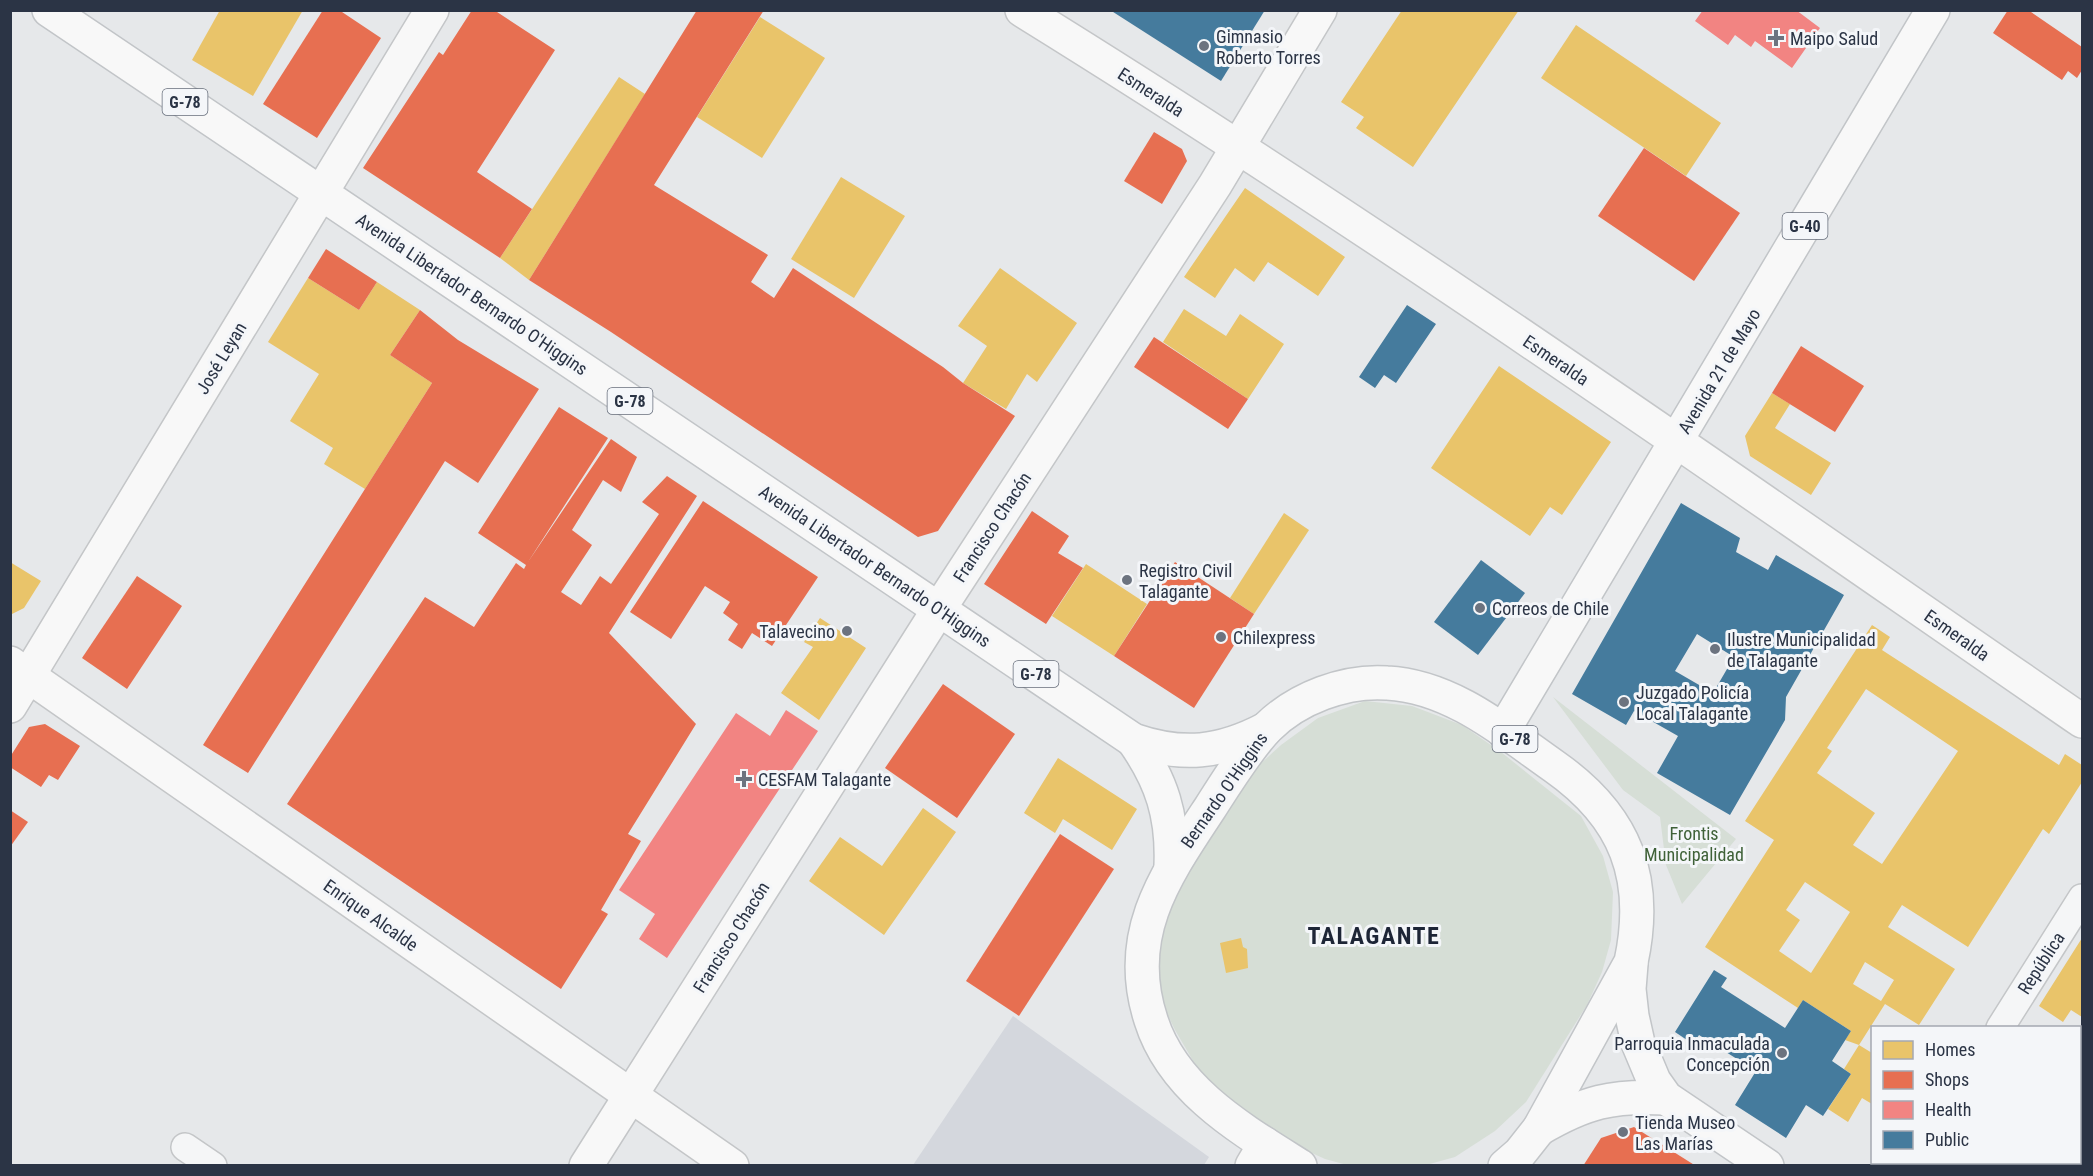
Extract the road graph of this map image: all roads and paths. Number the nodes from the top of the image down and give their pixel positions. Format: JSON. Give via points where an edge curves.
{"nodes":[{"id":1,"x":49,"y":10,"type":"edge"},
{"id":2,"x":432,"y":10,"type":"edge"},
{"id":3,"x":1022,"y":10,"type":"edge"},
{"id":4,"x":1320,"y":10,"type":"edge"},
{"id":5,"x":1933,"y":10,"type":"edge"},
{"id":6,"x":1238,"y":148,"type":"junction"},
{"id":7,"x":321,"y":193,"type":"junction"},
{"id":8,"x":1677,"y":442,"type":"junction"},
{"id":9,"x":939,"y":609,"type":"junction"},
{"id":10,"x":20,"y":670,"type":"edge"},
{"id":11,"x":10,"y":706,"type":"edge"},
{"id":12,"x":2082,"y":721,"type":"edge"},
{"id":13,"x":1266,"y":729,"type":"junction"},
{"id":14,"x":1503,"y":731,"type":"junction"},
{"id":15,"x":1133,"y":740,"type":"junction"},
{"id":16,"x":1171,"y":866,"type":"junction"},
{"id":17,"x":2082,"y":898,"type":"edge"},
{"id":18,"x":1631,"y":962,"type":"junction"},
{"id":19,"x":2001,"y":1026,"type":"edge"},
{"id":20,"x":631,"y":1094,"type":"junction"},
{"id":21,"x":1666,"y":1098,"type":"junction"},
{"id":22,"x":1539,"y":1129,"type":"junction"},
{"id":23,"x":185,"y":1147,"type":"dead end"},
{"id":24,"x":1259,"y":1155,"type":"edge"},
{"id":25,"x":213,"y":1166,"type":"edge"},
{"id":26,"x":586,"y":1166,"type":"edge"},
{"id":27,"x":732,"y":1166,"type":"edge"},
{"id":28,"x":1300,"y":1166,"type":"edge"},
{"id":29,"x":1505,"y":1166,"type":"edge"},
{"id":30,"x":1767,"y":1166,"type":"edge"}],
"edges":[{"from":1,"to":7,"type":"main road","name":"Avenida Libertador Bernardo O'Higgins","number":"G-78"},
{"from":2,"to":7,"type":"main road","name":"José Leyan"},
{"from":3,"to":6,"type":"main road","name":"Esmeralda"},
{"from":4,"to":6,"type":"main road","name":"Francisco Chacón"},
{"from":5,"to":8,"type":"main road","name":"Avenida 21 de Mayo","number":"G-40"},
{"from":6,"to":8,"type":"main road","name":"Esmeralda"},
{"from":6,"to":9,"type":"main road","name":"Francisco Chacón"},
{"from":7,"to":9,"type":"main road","name":"Avenida Libertador Bernardo O'Higgins","number":"G-78"},
{"from":7,"to":10,"type":"main road","name":"José Leyan"},
{"from":8,"to":12,"type":"main road","name":"Esmeralda"},
{"from":8,"to":14,"type":"main road","name":"Avenida 21 de Mayo","number":"G-40"},
{"from":9,"to":15,"type":"main road","name":"Avenida Libertador Bernardo O'Higgins","number":"G-78"},
{"from":9,"to":20,"type":"main road","name":"Francisco Chacón"},
{"from":10,"to":11,"type":"main road","name":"José Leyan"},
{"from":10,"to":20,"type":"main road","name":"Enrique Alcalde"},
{"from":13,"to":14,"type":"main road","name":"Bernardo O'Higgins","number":"G-78","via":[[1312,698],[1348,686],[1384,682],[1441,694]]},
{"from":13,"to":15,"type":"main road","name":"Avenida Libertador Bernardo O'Higgins","number":"G-78","via":[[1245,740],[1200,751],[1154,747]]},
{"from":13,"to":16,"type":"main road","name":"Bernardo O'Higgins","number":"G-78"},
{"from":14,"to":18,"type":"main road","name":"Bernardo O'Higgins","number":"G-78","via":[[1584,790],[1615,828],[1636,887],[1638,912]]},
{"from":15,"to":16,"type":"main road","name":"Avenida Libertador Bernardo O'Higgins","number":"G-78","via":[[1165,799]]},
{"from":16,"to":24,"type":"main road","name":"Bernardo O'Higgins","number":"G-78","via":[[1152,909],[1143,948],[1141,978],[1152,1023],[1161,1045],[1185,1081]]},
{"from":17,"to":19,"type":"street","name":"República"},
{"from":18,"to":21,"type":"main road","number":"G-78","via":[[1629,989],[1638,1043]]},
{"from":18,"to":22,"type":"main road","name":"Bernardo O'Higgins","number":"G-78"},
{"from":20,"to":26,"type":"main road","name":"Francisco Chacón"},
{"from":20,"to":27,"type":"main road","name":"Enrique Alcalde"},
{"from":21,"to":22,"type":"main road","number":"G-78","via":[[1606,1099]]},
{"from":21,"to":30,"type":"main road","number":"G-78"},
{"from":22,"to":29,"type":"main road","name":"Bernardo O'Higgins","number":"G-78"},
{"from":23,"to":25,"type":"street"},
{"from":24,"to":28,"type":"main road","name":"Bernardo O'Higgins","number":"G-78"}]}
